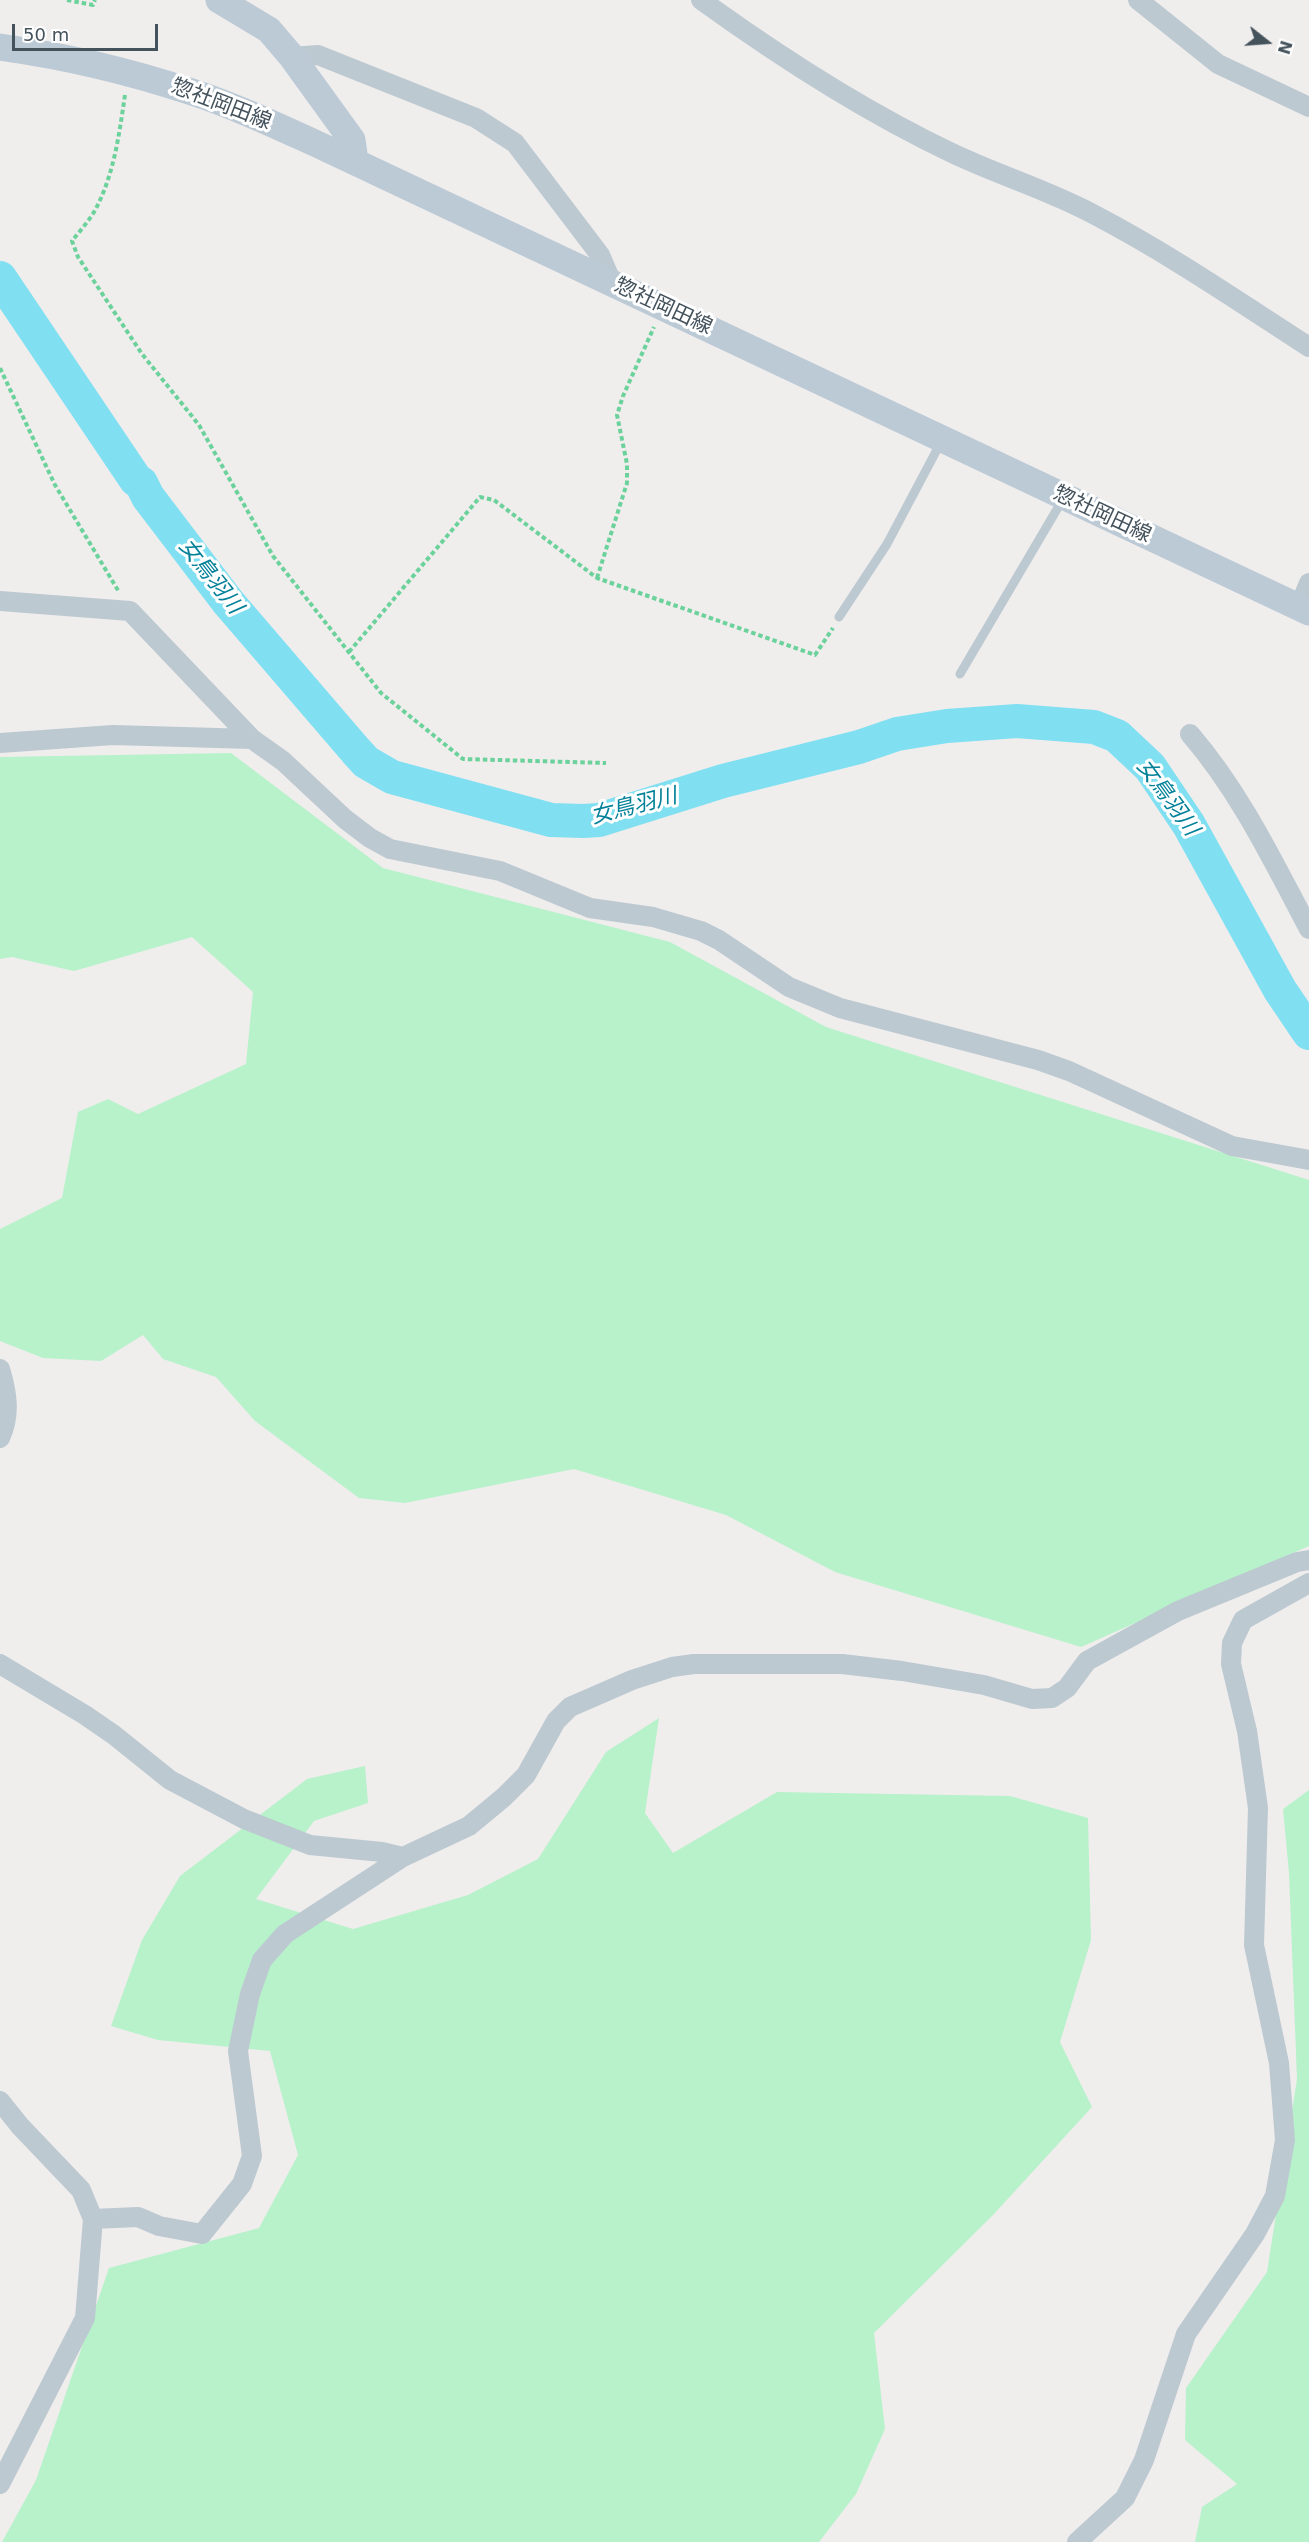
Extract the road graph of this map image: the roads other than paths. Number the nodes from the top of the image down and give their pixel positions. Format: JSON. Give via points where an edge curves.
{"nodes":[{"id":1,"x":219,"y":0,"type":"edge"},
{"id":2,"x":700,"y":0,"type":"edge"},
{"id":3,"x":1138,"y":0,"type":"edge"},
{"id":4,"x":0,"y":47,"type":"edge"},
{"id":5,"x":292,"y":57,"type":"junction"},
{"id":6,"x":1309,"y":107,"type":"edge"},
{"id":7,"x":355,"y":162,"type":"junction"},
{"id":8,"x":612,"y":283,"type":"junction"},
{"id":9,"x":1309,"y":347,"type":"edge"},
{"id":10,"x":942,"y":440,"type":"junction"},
{"id":11,"x":1064,"y":497,"type":"junction"},
{"id":12,"x":0,"y":601,"type":"edge"},
{"id":13,"x":1306,"y":601,"type":"edge"},
{"id":14,"x":839,"y":617,"type":"road end"},
{"id":15,"x":960,"y":674,"type":"dead end"},
{"id":16,"x":1190,"y":734,"type":"dead end"},
{"id":17,"x":252,"y":739,"type":"junction"},
{"id":18,"x":0,"y":743,"type":"edge"},
{"id":19,"x":1309,"y":928,"type":"edge"},
{"id":20,"x":1309,"y":1160,"type":"edge"},
{"id":21,"x":0,"y":1369,"type":"edge"},
{"id":22,"x":0,"y":1438,"type":"edge"},
{"id":23,"x":1309,"y":1560,"type":"edge"},
{"id":24,"x":1309,"y":1583,"type":"edge"},
{"id":25,"x":0,"y":1665,"type":"edge"},
{"id":26,"x":403,"y":1857,"type":"junction"},
{"id":27,"x":0,"y":2101,"type":"edge"},
{"id":28,"x":93,"y":2219,"type":"junction"},
{"id":29,"x":0,"y":2484,"type":"edge"},
{"id":30,"x":1077,"y":2542,"type":"edge"}],
"edges":[{"from":1,"to":5,"type":"main road","via":[[269,30]]},
{"from":2,"to":9,"type":"street","via":[[750,36],[886,120],[1091,213],[1159,250]]},
{"from":3,"to":6,"type":"street","via":[[1218,64]]},
{"from":4,"to":7,"type":"main road","name":"惣社岡田線","via":[[59,56],[194,93]]},
{"from":5,"to":7,"type":"main road","via":[[352,140]]},
{"from":5,"to":8,"type":"street","via":[[318,54],[476,118],[515,143],[600,255]]},
{"from":7,"to":8,"type":"main road","name":"惣社岡田線"},
{"from":8,"to":10,"type":"main road","name":"惣社岡田線"},
{"from":10,"to":11,"type":"main road","name":"惣社岡田線"},
{"from":10,"to":14,"type":"lane","via":[[887,544]]},
{"from":11,"to":13,"type":"main road","name":"惣社岡田線"},
{"from":11,"to":15,"type":"lane"},
{"from":12,"to":17,"type":"street","via":[[130,611]]},
{"from":16,"to":19,"type":"street","via":[[1212,759],[1250,818]]},
{"from":17,"to":18,"type":"street","via":[[113,735]]},
{"from":17,"to":20,"type":"street","via":[[283,761],[345,819],[390,849],[492,868],[590,908],[653,917],[701,931],[789,987],[815,999],[1038,1060],[1232,1146]]},
{"from":21,"to":22,"type":"street","via":[[7,1392],[6,1425]]},
{"from":23,"to":26,"type":"street","via":[[1178,1611],[1087,1661],[1068,1688],[1052,1698],[1032,1699],[984,1685],[842,1664],[694,1664],[632,1680],[570,1707],[556,1721],[526,1775],[504,1797],[469,1826]]},
{"from":24,"to":30,"type":"street","via":[[1243,1620],[1232,1642],[1231,1664],[1247,1731],[1258,1808],[1254,1945],[1279,2063],[1285,2140],[1275,2196],[1256,2234],[1186,2334],[1144,2460],[1125,2498]]},
{"from":25,"to":26,"type":"street","via":[[85,1715],[170,1780],[244,1819],[310,1845]]},
{"from":26,"to":28,"type":"street","via":[[285,1934],[262,1960],[238,2051],[252,2156],[242,2184],[202,2234],[159,2226],[138,2217]]},
{"from":27,"to":28,"type":"street","via":[[81,2190]]},
{"from":28,"to":29,"type":"street","via":[[85,2318]]}]}
